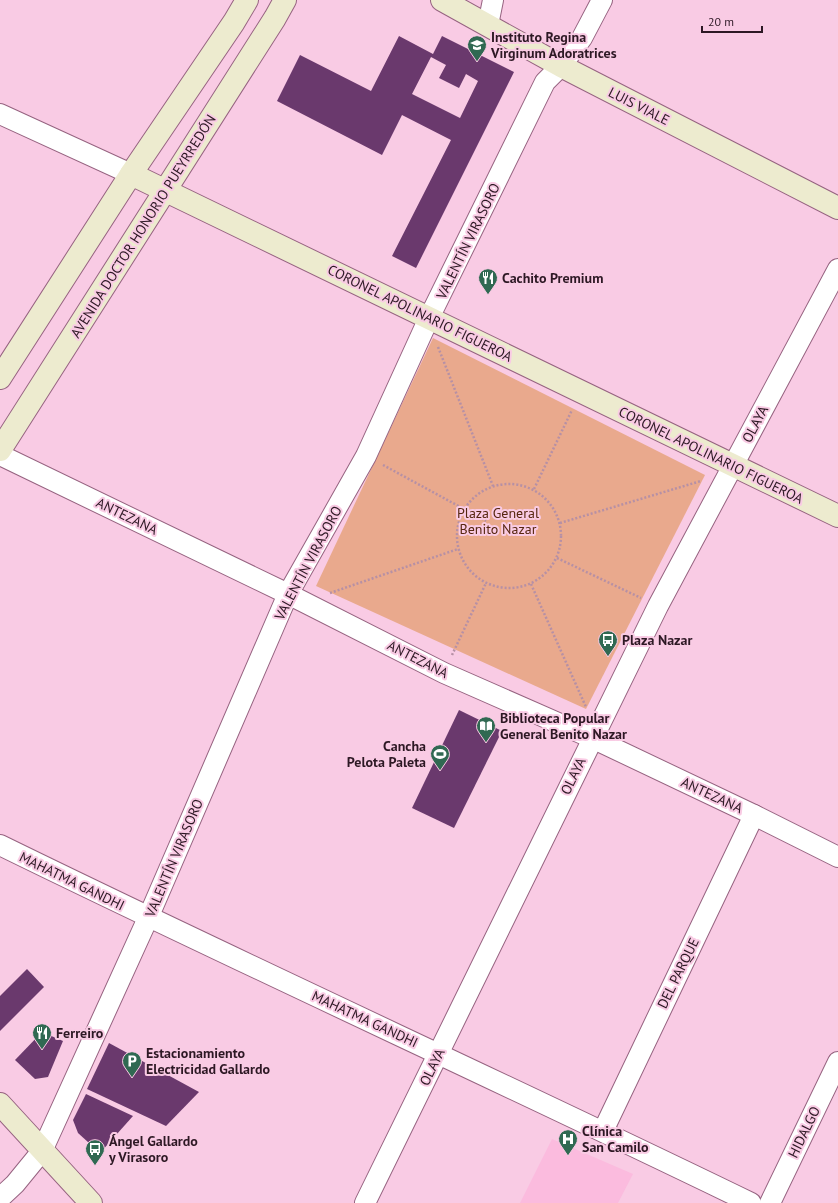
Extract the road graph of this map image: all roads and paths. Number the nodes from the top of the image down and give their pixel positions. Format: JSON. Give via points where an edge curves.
{"nodes":[{"id":1,"x":247,"y":0,"type":"edge"},
{"id":2,"x":285,"y":0,"type":"edge"},
{"id":3,"x":442,"y":0,"type":"edge"},
{"id":4,"x":493,"y":0,"type":"edge"},
{"id":5,"x":602,"y":0,"type":"edge"},
{"id":6,"x":488,"y":25,"type":"junction"},
{"id":7,"x":561,"y":66,"type":"junction"},
{"id":8,"x":0,"y":114,"type":"edge"},
{"id":9,"x":131,"y":174,"type":"junction"},
{"id":10,"x":166,"y":190,"type":"junction"},
{"id":11,"x":838,"y":208,"type":"edge"},
{"id":12,"x":838,"y":269,"type":"edge"},
{"id":13,"x":430,"y":318,"type":"junction"},
{"id":14,"x":0,"y":378,"type":"edge"},
{"id":15,"x":581,"y":392,"type":"junction"},
{"id":16,"x":0,"y":450,"type":"edge"},
{"id":17,"x":0,"y":455,"type":"edge"},
{"id":18,"x":366,"y":456,"type":"junction"},
{"id":19,"x":734,"y":465,"type":"junction"},
{"id":20,"x":705,"y":480,"type":"dead end"},
{"id":21,"x":493,"y":486,"type":"junction"},
{"id":22,"x":534,"y":489,"type":"junction"},
{"id":23,"x":463,"y":509,"type":"junction"},
{"id":24,"x":838,"y":516,"type":"edge"},
{"id":25,"x":486,"y":521,"type":"dead end"},
{"id":26,"x":560,"y":523,"type":"junction"},
{"id":27,"x":458,"y":549,"type":"junction"},
{"id":28,"x":557,"y":558,"type":"junction"},
{"id":29,"x":486,"y":583,"type":"junction"},
{"id":30,"x":531,"y":584,"type":"junction"},
{"id":31,"x":330,"y":592,"type":"dead end"},
{"id":32,"x":288,"y":594,"type":"junction"},
{"id":33,"x":658,"y":606,"type":"junction"},
{"id":34,"x":444,"y":673,"type":"junction"},
{"id":35,"x":592,"y":738,"type":"junction"},
{"id":36,"x":754,"y":815,"type":"junction"},
{"id":37,"x":0,"y":845,"type":"edge"},
{"id":38,"x":838,"y":857,"type":"edge"},
{"id":39,"x":148,"y":918,"type":"junction"},
{"id":40,"x":439,"y":1053,"type":"junction"},
{"id":41,"x":838,"y":1062,"type":"edge"},
{"id":42,"x":0,"y":1104,"type":"edge"},
{"id":43,"x":603,"y":1131,"type":"junction"},
{"id":44,"x":42,"y":1151,"type":"junction"},
{"id":45,"x":0,"y":1198,"type":"edge"},
{"id":46,"x":91,"y":1203,"type":"edge"},
{"id":47,"x":365,"y":1203,"type":"edge"},
{"id":48,"x":751,"y":1203,"type":"edge"},
{"id":49,"x":770,"y":1203,"type":"edge"}],
"edges":[{"from":1,"to":9,"type":"street"},
{"from":2,"to":10,"type":"street","name":"AVENIDA DOCTOR HONORIO PUEYRREDÓN"},
{"from":3,"to":6,"type":"street","name":"LUIS VIALE"},
{"from":4,"to":6,"type":"street"},
{"from":5,"to":7,"type":"street","name":"VALENTÍN VIRASORO","via":[[582,38]]},
{"from":6,"to":7,"type":"street","name":"LUIS VIALE"},
{"from":7,"to":11,"type":"street","name":"LUIS VIALE"},
{"from":7,"to":13,"type":"street","name":"VALENTÍN VIRASORO","via":[[545,82]]},
{"from":8,"to":9,"type":"street","name":"CORONEL APOLINARIO FIGUEROA"},
{"from":9,"to":10,"type":"street","name":"CORONEL APOLINARIO FIGUEROA"},
{"from":9,"to":14,"type":"street"},
{"from":10,"to":13,"type":"street","name":"CORONEL APOLINARIO FIGUEROA"},
{"from":10,"to":16,"type":"street","name":"AVENIDA DOCTOR HONORIO PUEYRREDÓN"},
{"from":12,"to":19,"type":"street","name":"OLAYA"},
{"from":13,"to":15,"type":"street","name":"CORONEL APOLINARIO FIGUEROA"},
{"from":13,"to":18,"type":"street","name":"VALENTÍN VIRASORO"},
{"from":13,"to":21,"type":"path","via":[[437,344]]},
{"from":15,"to":19,"type":"street","name":"CORONEL APOLINARIO FIGUEROA"},
{"from":15,"to":22,"type":"path"},
{"from":17,"to":32,"type":"street","name":"ANTEZANA"},
{"from":18,"to":23,"type":"path"},
{"from":18,"to":32,"type":"street","name":"VALENTÍN VIRASORO"},
{"from":19,"to":24,"type":"street","name":"CORONEL APOLINARIO FIGUEROA"},
{"from":19,"to":33,"type":"street","name":"OLAYA"},
{"from":20,"to":26,"type":"path"},
{"from":21,"to":22,"type":"path","via":[[515,483]]},
{"from":21,"to":23,"type":"path","via":[[476,494]]},
{"from":22,"to":26,"type":"path","via":[[551,504]]},
{"from":23,"to":25,"type":"path"},
{"from":23,"to":27,"type":"path","via":[[457,529]]},
{"from":26,"to":28,"type":"path","via":[[562,541]]},
{"from":27,"to":29,"type":"path","via":[[472,573]]},
{"from":27,"to":31,"type":"path"},
{"from":28,"to":30,"type":"path","via":[[548,571]]},
{"from":28,"to":33,"type":"path"},
{"from":29,"to":30,"type":"path","via":[[508,589]]},
{"from":29,"to":34,"type":"path"},
{"from":30,"to":35,"type":"path","via":[[591,717]]},
{"from":32,"to":34,"type":"street","name":"ANTEZANA"},
{"from":32,"to":39,"type":"street","name":"VALENTÍN VIRASORO"},
{"from":33,"to":35,"type":"street","name":"OLAYA"},
{"from":34,"to":35,"type":"street","name":"ANTEZANA"},
{"from":35,"to":36,"type":"street","name":"ANTEZANA"},
{"from":35,"to":40,"type":"street","name":"OLAYA"},
{"from":36,"to":38,"type":"street","name":"ANTEZANA"},
{"from":36,"to":43,"type":"street","name":"DEL PARQUE"},
{"from":37,"to":39,"type":"street","name":"MAHATMA GANDHI"},
{"from":39,"to":40,"type":"street","name":"MAHATMA GANDHI"},
{"from":39,"to":44,"type":"street","name":"VALENTÍN VIRASORO"},
{"from":40,"to":43,"type":"street","name":"MAHATMA GANDHI"},
{"from":40,"to":47,"type":"street","name":"OLAYA"},
{"from":41,"to":49,"type":"street","name":"HIDALGO"},
{"from":42,"to":44,"type":"street"},
{"from":43,"to":48,"type":"street","name":"MAHATMA GANDHI"},
{"from":44,"to":45,"type":"street","name":"VALENTÍN VIRASORO","via":[[16,1184]]},
{"from":44,"to":46,"type":"street"}]}
